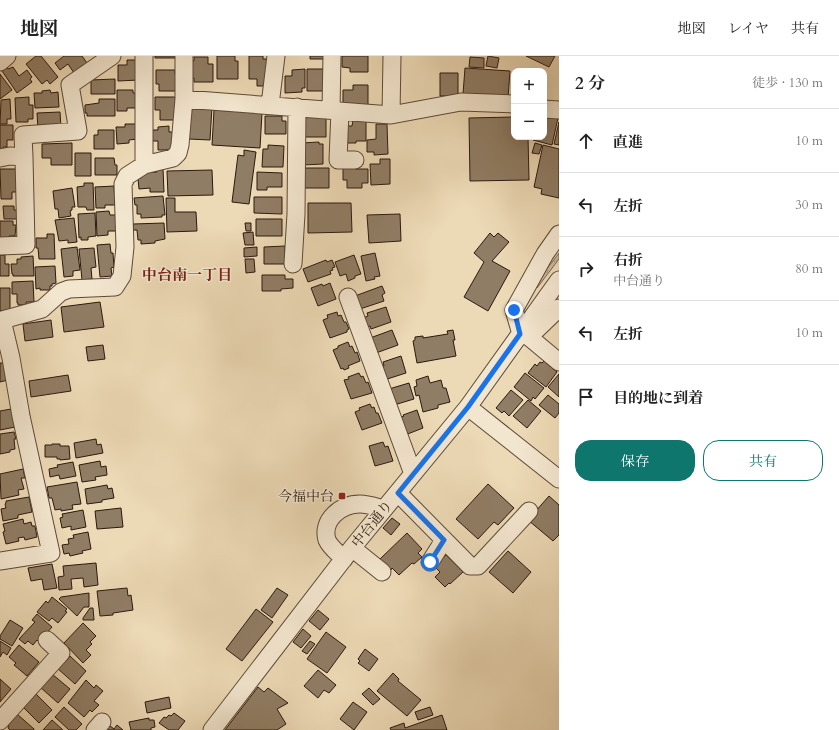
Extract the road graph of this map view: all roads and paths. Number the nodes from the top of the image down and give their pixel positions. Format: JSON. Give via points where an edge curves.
{"nodes":[{"id":1,"x":7,"y":56,"type":"edge"},
{"id":2,"x":112,"y":56,"type":"edge"},
{"id":3,"x":144,"y":56,"type":"edge"},
{"id":4,"x":184,"y":56,"type":"edge"},
{"id":5,"x":276,"y":56,"type":"edge"},
{"id":6,"x":332,"y":56,"type":"edge"},
{"id":7,"x":392,"y":56,"type":"edge"},
{"id":8,"x":0,"y":62,"type":"edge"},
{"id":9,"x":184,"y":99,"type":"junction"},
{"id":10,"x":511,"y":104,"type":"edge"},
{"id":11,"x":270,"y":105,"type":"junction"},
{"id":12,"x":297,"y":107,"type":"junction"},
{"id":13,"x":547,"y":109,"type":"edge"},
{"id":14,"x":559,"y":110,"type":"edge"},
{"id":15,"x":335,"y":111,"type":"junction"},
{"id":16,"x":391,"y":115,"type":"junction"},
{"id":17,"x":24,"y":157,"type":"junction"},
{"id":18,"x":0,"y":158,"type":"edge"},
{"id":19,"x":355,"y":160,"type":"dead end"},
{"id":20,"x":144,"y":165,"type":"junction"},
{"id":21,"x":559,"y":234,"type":"edge"},
{"id":22,"x":0,"y":246,"type":"edge"},
{"id":23,"x":293,"y":264,"type":"dead end"},
{"id":24,"x":559,"y":280,"type":"edge"},
{"id":25,"x":348,"y":297,"type":"dead end"},
{"id":26,"x":559,"y":308,"type":"edge"},
{"id":27,"x":1,"y":320,"type":"edge"},
{"id":28,"x":525,"y":335,"type":"junction"},
{"id":29,"x":559,"y":362,"type":"edge"},
{"id":30,"x":468,"y":407,"type":"junction"},
{"id":31,"x":413,"y":474,"type":"junction"},
{"id":32,"x":559,"y":480,"type":"edge"},
{"id":33,"x":398,"y":493,"type":"junction"},
{"id":34,"x":384,"y":509,"type":"junction"},
{"id":35,"x":529,"y":511,"type":"dead end"},
{"id":36,"x":444,"y":540,"type":"junction"},
{"id":37,"x":348,"y":553,"type":"junction"},
{"id":38,"x":0,"y":561,"type":"edge"},
{"id":39,"x":430,"y":562,"type":"dead end"},
{"id":40,"x":382,"y":572,"type":"dead end"},
{"id":41,"x":47,"y":640,"type":"dead end"},
{"id":42,"x":0,"y":721,"type":"edge"},
{"id":43,"x":212,"y":730,"type":"edge"}],
"edges":[{"from":1,"to":8,"type":"street"},
{"from":2,"to":17,"type":"street","via":[[70,85],[78,131],[23,135]]},
{"from":3,"to":20,"type":"street"},
{"from":4,"to":9,"type":"street"},
{"from":5,"to":11,"type":"street"},
{"from":6,"to":15,"type":"street"},
{"from":7,"to":16,"type":"street"},
{"from":9,"to":11,"type":"street"},
{"from":9,"to":20,"type":"street","via":[[178,153],[173,158]]},
{"from":10,"to":16,"type":"street","via":[[461,102]]},
{"from":11,"to":12,"type":"street"},
{"from":12,"to":15,"type":"street"},
{"from":12,"to":23,"type":"street"},
{"from":13,"to":14,"type":"street"},
{"from":15,"to":16,"type":"street"},
{"from":15,"to":19,"type":"street","via":[[338,160]]},
{"from":17,"to":18,"type":"street"},
{"from":17,"to":22,"type":"street","via":[[26,245]]},
{"from":20,"to":27,"type":"street","via":[[127,176],[123,184],[125,247],[122,276],[115,287],[69,289],[61,292],[42,310]]},
{"from":21,"to":28,"type":"street","via":[[514,310]]},
{"from":24,"to":28,"type":"street","name":"中台通り"},
{"from":25,"to":31,"type":"street"},
{"from":26,"to":28,"type":"street"},
{"from":27,"to":38,"type":"street","via":[[51,553]]},
{"from":28,"to":29,"type":"street"},
{"from":28,"to":30,"type":"street","name":"中台通り"},
{"from":30,"to":31,"type":"street","name":"中台通り"},
{"from":30,"to":32,"type":"street"},
{"from":31,"to":33,"type":"street","name":"中台通り"},
{"from":33,"to":34,"type":"street","name":"中台通り"},
{"from":33,"to":36,"type":"street"},
{"from":34,"to":37,"type":"street","name":"中台通り"},
{"from":34,"to":37,"type":"street","via":[[352,504],[330,519],[326,526],[328,541],[331,546]]},
{"from":35,"to":36,"type":"street","via":[[478,566],[470,566]]},
{"from":36,"to":39,"type":"street"},
{"from":37,"to":40,"type":"street"},
{"from":37,"to":43,"type":"street","name":"中台通り"},
{"from":41,"to":42,"type":"street","via":[[61,653]]}]}
